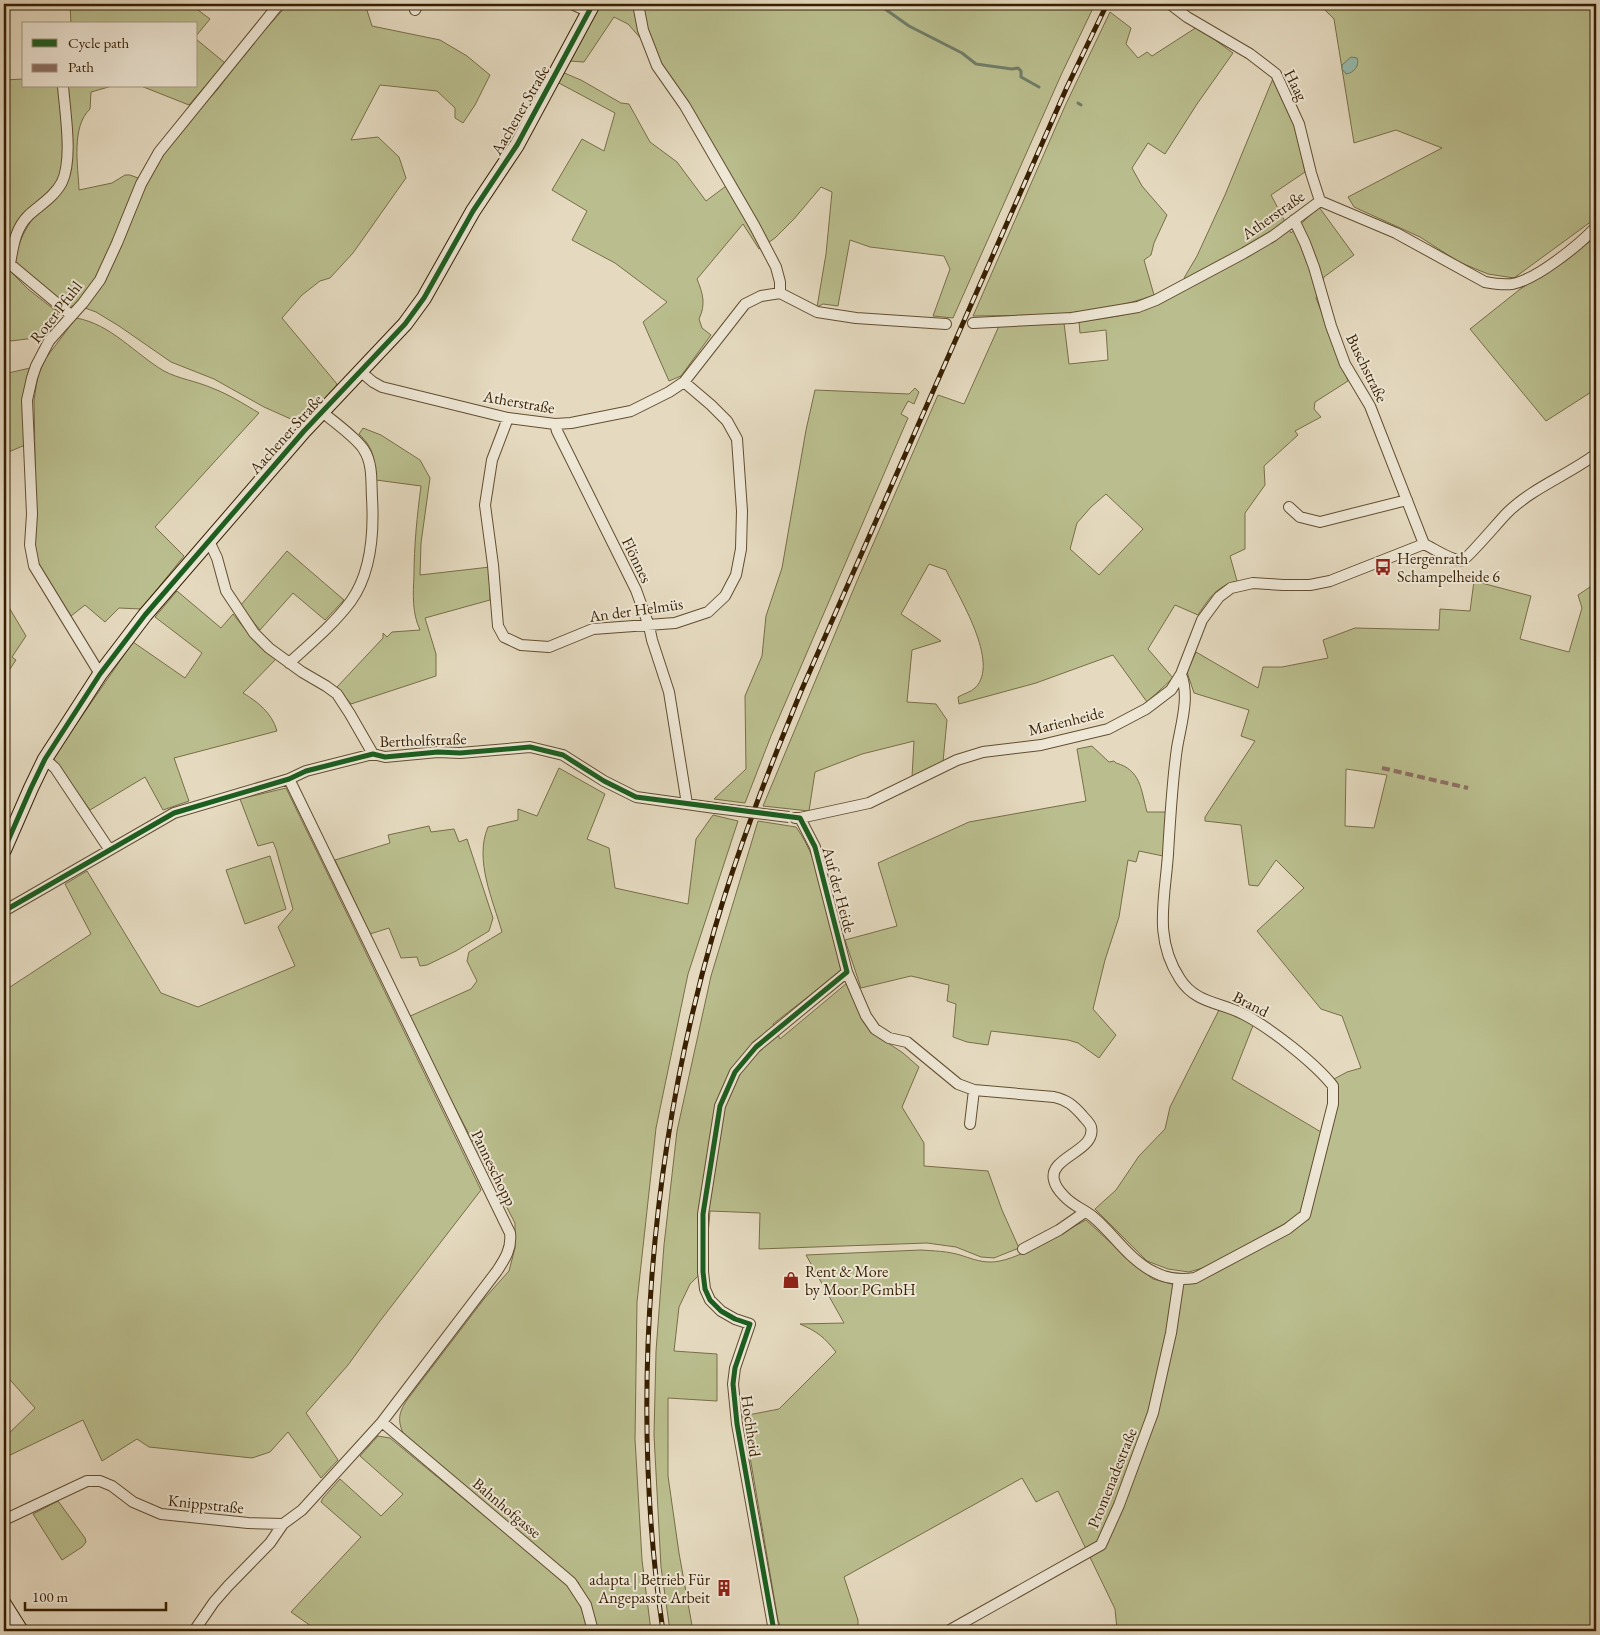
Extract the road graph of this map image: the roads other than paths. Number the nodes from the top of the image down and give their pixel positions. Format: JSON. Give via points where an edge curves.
{"nodes":[{"id":1,"x":279,"y":4,"type":"edge"},
{"id":2,"x":572,"y":4,"type":"edge"},
{"id":3,"x":638,"y":4,"type":"edge"},
{"id":4,"x":1170,"y":4,"type":"edge"},
{"id":5,"x":591,"y":8,"type":"edge"},
{"id":6,"x":63,"y":88,"type":"edge"},
{"id":7,"x":1320,"y":201,"type":"junction"},
{"id":8,"x":1294,"y":220,"type":"junction"},
{"id":9,"x":1596,"y":228,"type":"edge"},
{"id":10,"x":780,"y":293,"type":"junction"},
{"id":11,"x":71,"y":315,"type":"junction"},
{"id":12,"x":973,"y":323,"type":"dead end"},
{"id":13,"x":946,"y":324,"type":"dead end"},
{"id":14,"x":361,"y":372,"type":"junction"},
{"id":15,"x":684,"y":382,"type":"junction"},
{"id":16,"x":322,"y":412,"type":"junction"},
{"id":17,"x":508,"y":418,"type":"junction"},
{"id":18,"x":555,"y":424,"type":"junction"},
{"id":19,"x":1596,"y":454,"type":"edge"},
{"id":20,"x":1407,"y":500,"type":"junction"},
{"id":21,"x":1289,"y":507,"type":"dead end"},
{"id":22,"x":209,"y":541,"type":"junction"},
{"id":23,"x":1424,"y":544,"type":"junction"},
{"id":24,"x":649,"y":626,"type":"junction"},
{"id":25,"x":289,"y":663,"type":"junction"},
{"id":26,"x":100,"y":674,"type":"junction"},
{"id":27,"x":1181,"y":674,"type":"junction"},
{"id":28,"x":373,"y":754,"type":"junction"},
{"id":29,"x":45,"y":759,"type":"junction"},
{"id":30,"x":289,"y":779,"type":"junction"},
{"id":31,"x":688,"y":804,"type":"junction"},
{"id":32,"x":789,"y":817,"type":"joint"},
{"id":33,"x":800,"y":818,"type":"junction"},
{"id":34,"x":110,"y":849,"type":"junction"},
{"id":35,"x":4,"y":850,"type":"edge"},
{"id":36,"x":4,"y":911,"type":"edge"},
{"id":37,"x":847,"y":972,"type":"junction"},
{"id":38,"x":974,"y":1090,"type":"junction"},
{"id":39,"x":970,"y":1124,"type":"dead end"},
{"id":40,"x":1085,"y":1212,"type":"junction"},
{"id":41,"x":1023,"y":1249,"type":"dead end"},
{"id":42,"x":1179,"y":1279,"type":"junction"},
{"id":43,"x":382,"y":1422,"type":"junction"},
{"id":44,"x":4,"y":1520,"type":"edge"},
{"id":45,"x":284,"y":1524,"type":"junction"},
{"id":46,"x":4,"y":1604,"type":"edge"},
{"id":47,"x":21,"y":1631,"type":"edge"},
{"id":48,"x":194,"y":1631,"type":"edge"},
{"id":49,"x":593,"y":1631,"type":"edge"},
{"id":50,"x":774,"y":1631,"type":"edge"},
{"id":51,"x":948,"y":1631,"type":"edge"}],
"edges":[{"from":1,"to":11,"type":"street","name":"Roter Pfuhl","via":[[159,152],[140,184],[100,280]]},
{"from":2,"to":5,"type":"street"},
{"from":3,"to":10,"type":"street","via":[[643,30],[657,66],[685,106],[754,225],[776,267]]},
{"from":4,"to":7,"type":"street","name":"Haag","via":[[1276,74],[1299,124]]},
{"from":5,"to":14,"type":"street","name":"Aachener Straße","via":[[517,145],[473,211],[424,298],[406,324]]},
{"from":6,"to":11,"type":"street","via":[[67,146],[65,174],[52,196],[20,225],[10,264]]},
{"from":7,"to":8,"type":"street","name":"Atherstraße"},
{"from":7,"to":9,"type":"street","name":"Atherstraße","via":[[1396,233],[1485,282],[1500,285],[1530,277]]},
{"from":8,"to":12,"type":"street","name":"Atherstraße","via":[[1244,253],[1138,307],[1072,318]]},
{"from":8,"to":20,"type":"street","name":"Buschstraße","via":[[1306,243],[1345,364],[1370,406]]},
{"from":10,"to":13,"type":"street","via":[[817,312]]},
{"from":10,"to":15,"type":"street","name":"Atherstraße","via":[[762,296],[745,304]]},
{"from":11,"to":26,"type":"street","name":"Roter Pfuhl","via":[[41,354],[28,400],[30,545],[34,566]]},
{"from":14,"to":16,"type":"street","name":"Aachener Straße"},
{"from":14,"to":17,"type":"street","name":"Atherstraße","via":[[382,387]]},
{"from":15,"to":18,"type":"street","name":"Atherstraße","via":[[632,411]]},
{"from":15,"to":24,"type":"street","name":"An der Helmüs","via":[[727,421],[737,439],[741,549],[736,576],[725,596],[708,612],[675,623]]},
{"from":16,"to":22,"type":"street","name":"Aachener Straße"},
{"from":16,"to":25,"type":"street","via":[[364,448],[370,462],[373,515],[367,564],[351,601]]},
{"from":17,"to":18,"type":"street","name":"Atherstraße"},
{"from":17,"to":24,"type":"street","name":"An der Helmüs","via":[[492,460],[485,505],[498,626],[504,637],[520,645],[550,647],[593,629]]},
{"from":18,"to":24,"type":"street","name":"Flönnes","via":[[636,590]]},
{"from":19,"to":23,"type":"street","via":[[1516,504],[1463,560]]},
{"from":20,"to":21,"type":"street","via":[[1320,522],[1300,517]]},
{"from":20,"to":23,"type":"street","name":"Buschstraße"},
{"from":22,"to":25,"type":"street","via":[[218,558],[222,580],[231,601],[254,633]]},
{"from":22,"to":26,"type":"street","name":"Aachener Straße","via":[[168,586]]},
{"from":23,"to":27,"type":"street","name":"Marienheide","via":[[1330,581],[1310,585],[1253,583],[1231,588],[1219,597],[1202,620]]},
{"from":24,"to":31,"type":"street","name":"Flönnes","via":[[669,692]]},
{"from":25,"to":28,"type":"street","via":[[336,694]]},
{"from":26,"to":29,"type":"street","name":"Aachener Straße"},
{"from":27,"to":33,"type":"street","name":"Marienheide","via":[[1170,690],[1146,709],[1108,729],[1041,745],[983,752],[957,760],[868,803]]},
{"from":27,"to":42,"type":"street","name":"Brand","via":[[1186,696],[1175,765],[1162,906],[1165,948],[1180,981],[1192,993],[1261,1024],[1308,1061],[1333,1086],[1333,1104],[1305,1215],[1287,1229],[1216,1268],[1195,1278]]},
{"from":28,"to":30,"type":"street","name":"Bertholfstraße","via":[[306,771]]},
{"from":28,"to":31,"type":"street","name":"Bertholfstraße","via":[[385,757],[530,747],[575,760],[604,781],[636,797]]},
{"from":29,"to":34,"type":"street","via":[[55,768]]},
{"from":29,"to":35,"type":"street","name":"Aachener Straße"},
{"from":30,"to":34,"type":"street","name":"Bertholfstraße","via":[[181,810]]},
{"from":30,"to":43,"type":"street","name":"Panneschopp","via":[[510,1233],[509,1250],[497,1272]]},
{"from":31,"to":32,"type":"street","name":"Bertholfstraße","bridge":true},
{"from":32,"to":33,"type":"street","name":"Marienheide"},
{"from":33,"to":37,"type":"street","name":"Auf der Heide","via":[[815,847]]},
{"from":34,"to":36,"type":"street","name":"Bertholfstraße"},
{"from":37,"to":38,"type":"street","name":"Auf der Heide","via":[[875,1029],[889,1038],[907,1042],[958,1084]]},
{"from":37,"to":50,"type":"street","name":"Hochheid","via":[[756,1047],[735,1072],[720,1106],[703,1214],[705,1289],[721,1311],[750,1324],[733,1384],[737,1424]]},
{"from":38,"to":39,"type":"street"},
{"from":38,"to":40,"type":"street","name":"Auf der Heide","via":[[1054,1097],[1073,1106],[1091,1126],[1091,1132],[1088,1141],[1053,1173],[1061,1194]]},
{"from":40,"to":41,"type":"street"},
{"from":40,"to":42,"type":"street","name":"Auf der Heide","via":[[1140,1264],[1159,1275]]},
{"from":42,"to":51,"type":"street","name":"Promenadestraße","via":[[1153,1413],[1101,1545]]},
{"from":43,"to":45,"type":"street","name":"Panneschopp","via":[[302,1510]]},
{"from":43,"to":49,"type":"street","name":"Bahnhofgasse","via":[[571,1582],[586,1605]]},
{"from":44,"to":45,"type":"street","name":"Knippstraße","via":[[87,1481],[100,1481],[140,1506],[161,1514]]},
{"from":45,"to":48,"type":"street","via":[[214,1602]]},
{"from":46,"to":47,"type":"street"}]}
